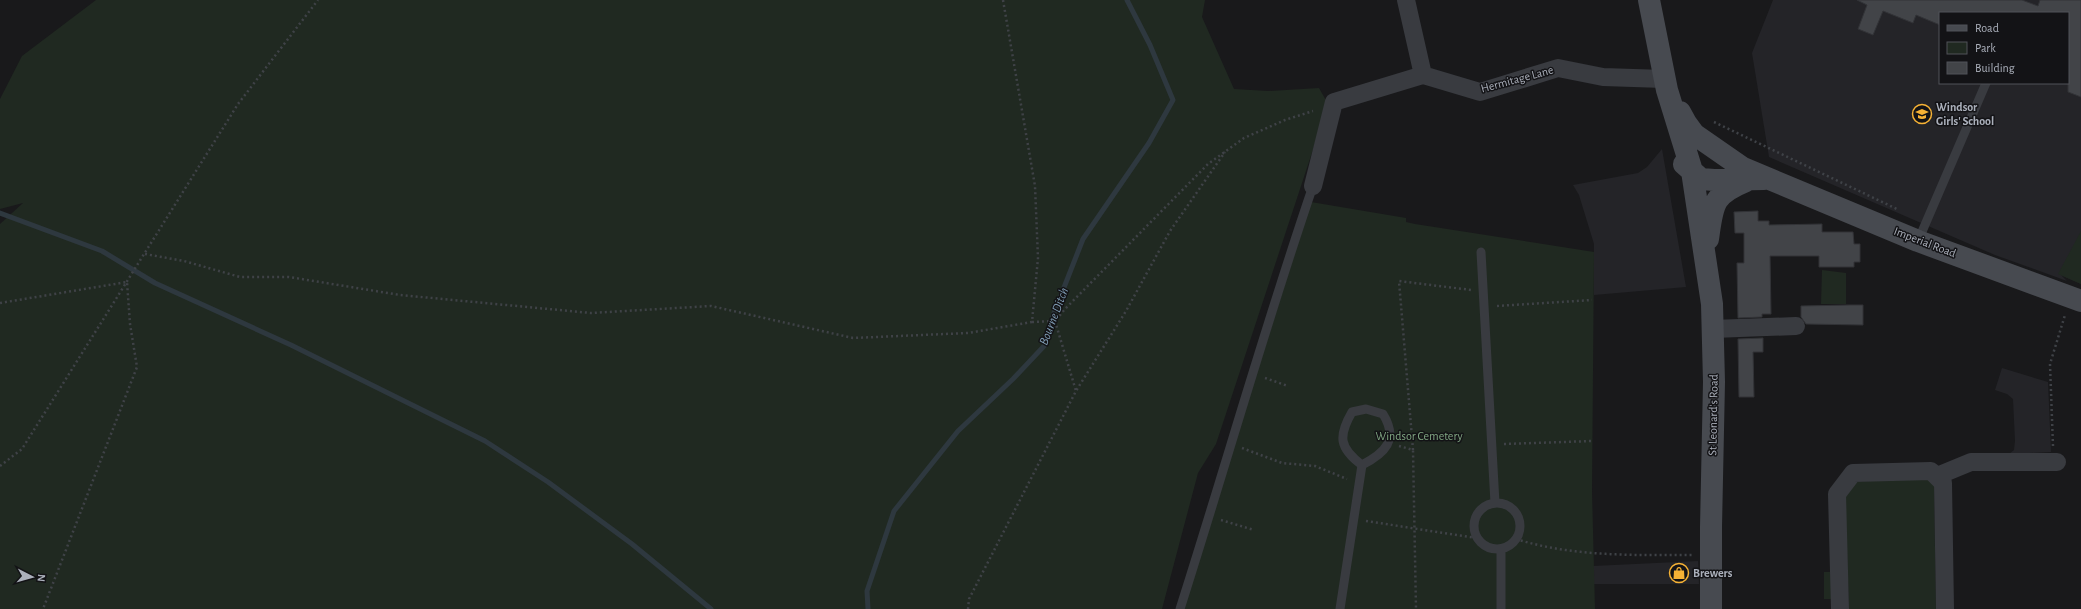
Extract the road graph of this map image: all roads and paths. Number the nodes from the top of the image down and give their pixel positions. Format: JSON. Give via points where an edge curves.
{"nodes":[{"id":1,"x":318,"y":0,"type":"edge"},
{"id":2,"x":1003,"y":0,"type":"edge"},
{"id":3,"x":1406,"y":0,"type":"edge"},
{"id":4,"x":1648,"y":0,"type":"edge"},
{"id":5,"x":1423,"y":75,"type":"junction"},
{"id":6,"x":1666,"y":84,"type":"junction"},
{"id":7,"x":1986,"y":84,"type":"edge"},
{"id":8,"x":1334,"y":102,"type":"junction"},
{"id":9,"x":1689,"y":128,"type":"junction"},
{"id":10,"x":1679,"y":151,"type":"junction"},
{"id":11,"x":1225,"y":152,"type":"junction"},
{"id":12,"x":1692,"y":171,"type":"junction"},
{"id":13,"x":1755,"y":175,"type":"junction"},
{"id":14,"x":1313,"y":186,"type":"joint"},
{"id":15,"x":1699,"y":221,"type":"junction"},
{"id":16,"x":1922,"y":232,"type":"junction"},
{"id":17,"x":1482,"y":252,"type":"dead end"},
{"id":18,"x":145,"y":254,"type":"junction"},
{"id":19,"x":1705,"y":262,"type":"junction"},
{"id":20,"x":127,"y":282,"type":"junction"},
{"id":21,"x":1484,"y":291,"type":"junction"},
{"id":22,"x":1592,"y":300,"type":"dead end"},
{"id":23,"x":0,"y":303,"type":"edge"},
{"id":24,"x":1484,"y":307,"type":"junction"},
{"id":25,"x":2073,"y":307,"type":"edge"},
{"id":26,"x":1055,"y":321,"type":"junction"},
{"id":27,"x":1032,"y":322,"type":"junction"},
{"id":28,"x":1796,"y":326,"type":"dead end"},
{"id":29,"x":1713,"y":328,"type":"junction"},
{"id":30,"x":1253,"y":374,"type":"junction"},
{"id":31,"x":1288,"y":386,"type":"dead end"},
{"id":32,"x":1076,"y":391,"type":"junction"},
{"id":33,"x":1592,"y":441,"type":"dead end"},
{"id":34,"x":1389,"y":442,"type":"junction"},
{"id":35,"x":1232,"y":444,"type":"junction"},
{"id":36,"x":1492,"y":444,"type":"junction"},
{"id":37,"x":1414,"y":450,"type":"junction"},
{"id":38,"x":2056,"y":462,"type":"joint"},
{"id":39,"x":1362,"y":465,"type":"junction"},
{"id":40,"x":0,"y":466,"type":"edge"},
{"id":41,"x":1937,"y":476,"type":"junction"},
{"id":42,"x":1359,"y":485,"type":"junction"},
{"id":43,"x":1495,"y":503,"type":"junction"},
{"id":44,"x":1209,"y":517,"type":"junction"},
{"id":45,"x":1354,"y":520,"type":"junction"},
{"id":46,"x":1415,"y":529,"type":"junction"},
{"id":47,"x":1254,"y":530,"type":"dead end"},
{"id":48,"x":1476,"y":538,"type":"junction"},
{"id":49,"x":1516,"y":539,"type":"junction"},
{"id":50,"x":1501,"y":550,"type":"junction"},
{"id":51,"x":1711,"y":555,"type":"junction"},
{"id":52,"x":43,"y":609,"type":"edge"},
{"id":53,"x":968,"y":609,"type":"edge"},
{"id":54,"x":1180,"y":609,"type":"edge"},
{"id":55,"x":1340,"y":609,"type":"edge"},
{"id":56,"x":1416,"y":609,"type":"edge"},
{"id":57,"x":1501,"y":609,"type":"edge"},
{"id":58,"x":1711,"y":609,"type":"edge"},
{"id":59,"x":1840,"y":609,"type":"edge"},
{"id":60,"x":1945,"y":609,"type":"edge"}],
"edges":[{"from":1,"to":18,"type":"path","via":[[238,104]]},
{"from":2,"to":27,"type":"path","via":[[1035,186],[1038,258]]},
{"from":3,"to":5,"type":"street"},
{"from":4,"to":6,"type":"main road","name":"St Leonard's Road"},
{"from":5,"to":6,"type":"street","name":"Hermitage Lane","via":[[1480,92],[1558,68],[1603,77]]},
{"from":5,"to":8,"type":"street"},
{"from":6,"to":9,"type":"main road","name":"Imperial Road"},
{"from":6,"to":10,"type":"main road","name":"St Leonard's Road","via":[[1664,112]]},
{"from":7,"to":16,"type":"lane"},
{"from":8,"to":11,"type":"path","via":[[1244,138]]},
{"from":8,"to":14,"type":"street"},
{"from":9,"to":13,"type":"main road","name":"Imperial Road","via":[[1715,149]]},
{"from":9,"to":16,"type":"path","via":[[1712,121]]},
{"from":10,"to":12,"type":"main road","name":"Imperial Road"},
{"from":10,"to":13,"type":"main road","name":"Imperial Road","via":[[1697,160]]},
{"from":10,"to":15,"type":"main road","name":"St Leonard's Road","via":[[1689,205]]},
{"from":11,"to":26,"type":"path","via":[[1203,169]]},
{"from":11,"to":32,"type":"path","via":[[1170,231],[1126,311]]},
{"from":12,"to":13,"type":"main road","name":"Imperial Road","via":[[1700,179],[1714,180]]},
{"from":12,"to":15,"type":"main road","name":"St Leonard's Road"},
{"from":13,"to":16,"type":"main road","name":"Imperial Road"},
{"from":13,"to":19,"type":"main road","via":[[1730,188],[1720,196],[1712,208]]},
{"from":14,"to":30,"type":"lane"},
{"from":15,"to":19,"type":"main road","name":"St Leonard's Road"},
{"from":16,"to":25,"type":"main road","name":"Imperial Road"},
{"from":17,"to":21,"type":"lane"},
{"from":18,"to":20,"type":"path"},
{"from":18,"to":27,"type":"path","via":[[184,261],[240,277],[289,277],[416,296],[591,312],[710,306],[853,338],[968,333]]},
{"from":19,"to":29,"type":"main road","name":"St Leonard's Road"},
{"from":20,"to":23,"type":"path"},
{"from":20,"to":40,"type":"path","via":[[22,449]]},
{"from":20,"to":52,"type":"path","via":[[137,367]]},
{"from":21,"to":24,"type":"lane"},
{"from":21,"to":37,"type":"path","via":[[1399,281]]},
{"from":22,"to":24,"type":"path"},
{"from":24,"to":36,"type":"lane"},
{"from":25,"to":38,"type":"path","via":[[2050,364]]},
{"from":26,"to":27,"type":"path"},
{"from":26,"to":32,"type":"path"},
{"from":28,"to":29,"type":"street"},
{"from":29,"to":51,"type":"main road","name":"St Leonard's Road"},
{"from":30,"to":31,"type":"path"},
{"from":30,"to":35,"type":"lane"},
{"from":32,"to":53,"type":"path","via":[[969,600]]},
{"from":33,"to":36,"type":"path"},
{"from":34,"to":37,"type":"path"},
{"from":34,"to":39,"type":"lane","via":[[1380,455]]},
{"from":34,"to":39,"type":"lane","via":[[1390,426],[1383,414],[1366,409],[1352,412],[1344,426],[1343,441],[1350,456]]},
{"from":35,"to":42,"type":"path","via":[[1282,463],[1315,466],[1339,474]]},
{"from":35,"to":44,"type":"lane"},
{"from":36,"to":43,"type":"lane"},
{"from":37,"to":46,"type":"path"},
{"from":38,"to":41,"type":"street","via":[[1971,462]]},
{"from":39,"to":42,"type":"lane"},
{"from":41,"to":59,"type":"street","via":[[1931,471],[1853,472],[1837,494]]},
{"from":41,"to":60,"type":"street","via":[[1943,483]]},
{"from":42,"to":45,"type":"lane"},
{"from":43,"to":48,"type":"lane","via":[[1478,511],[1473,530]]},
{"from":43,"to":49,"type":"lane","via":[[1507,505],[1517,515],[1520,528]]},
{"from":44,"to":47,"type":"path"},
{"from":44,"to":54,"type":"lane"},
{"from":45,"to":46,"type":"path"},
{"from":45,"to":55,"type":"lane"},
{"from":46,"to":48,"type":"path"},
{"from":46,"to":56,"type":"path"},
{"from":48,"to":50,"type":"lane","via":[[1487,548]]},
{"from":49,"to":50,"type":"lane"},
{"from":49,"to":51,"type":"path","via":[[1536,545],[1615,555]]},
{"from":50,"to":57,"type":"lane"},
{"from":51,"to":58,"type":"main road","name":"St Leonard's Road"}]}
